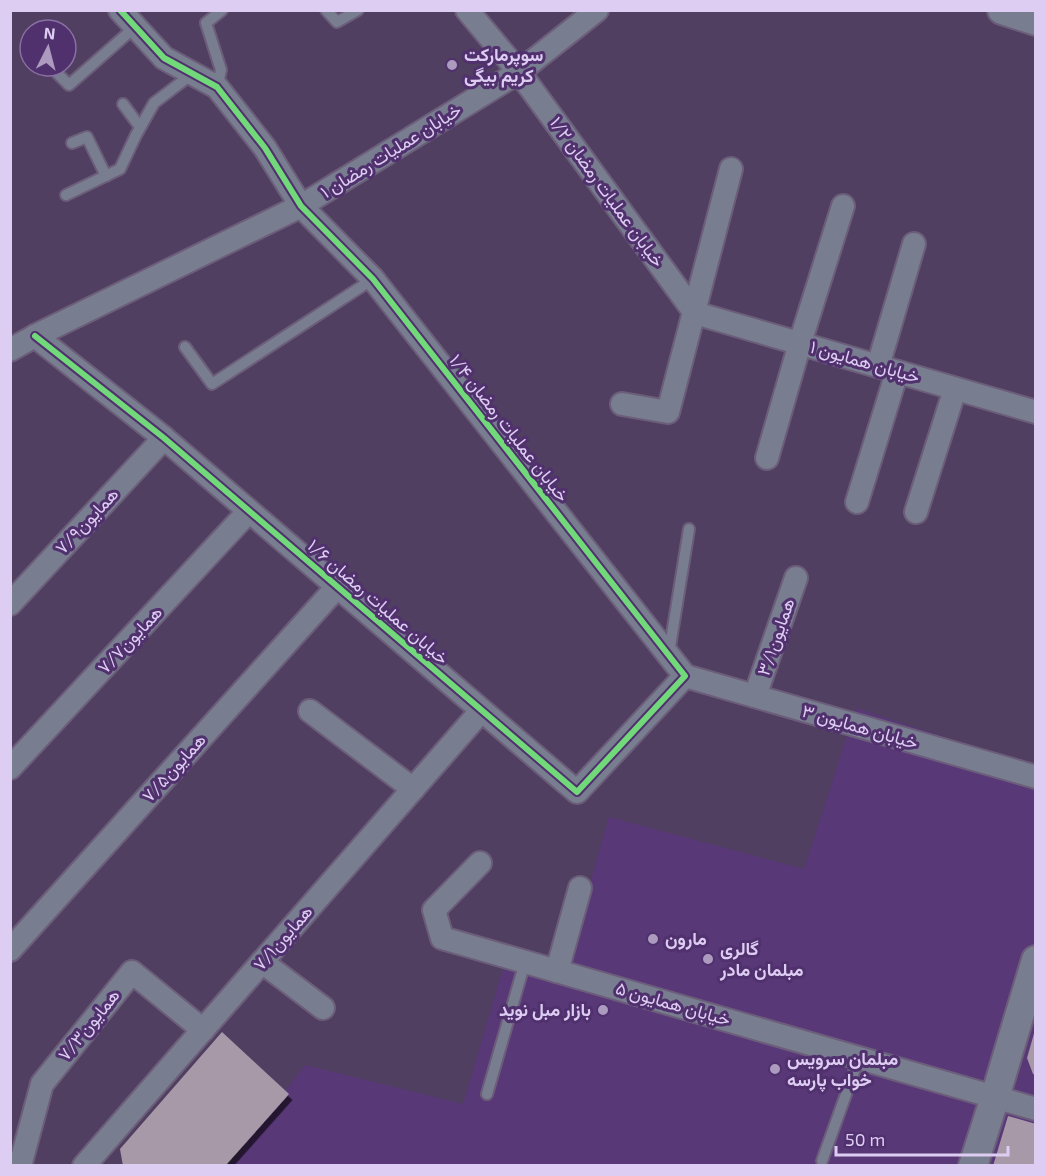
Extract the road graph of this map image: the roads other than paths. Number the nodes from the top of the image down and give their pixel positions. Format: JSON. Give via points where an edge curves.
{"nodes":[{"id":1,"x":222,"y":10,"type":"edge"},
{"id":2,"x":326,"y":10,"type":"edge"},
{"id":3,"x":358,"y":10,"type":"edge"},
{"id":4,"x":468,"y":10,"type":"edge"},
{"id":5,"x":597,"y":10,"type":"edge"},
{"id":6,"x":1002,"y":10,"type":"edge"},
{"id":7,"x":128,"y":19,"type":"edge"},
{"id":8,"x":1035,"y":21,"type":"edge"},
{"id":9,"x":519,"y":72,"type":"junction"},
{"id":10,"x":192,"y":74,"type":"junction"},
{"id":11,"x":78,"y":75,"type":"edge"},
{"id":12,"x":62,"y":78,"type":"edge"},
{"id":13,"x":75,"y":78,"type":"edge"},
{"id":14,"x":217,"y":87,"type":"junction"},
{"id":15,"x":123,"y":104,"type":"dead end"},
{"id":16,"x":141,"y":127,"type":"junction"},
{"id":17,"x":72,"y":143,"type":"dead end"},
{"id":18,"x":731,"y":169,"type":"dead end"},
{"id":19,"x":106,"y":176,"type":"junction"},
{"id":20,"x":66,"y":195,"type":"dead end"},
{"id":21,"x":301,"y":206,"type":"junction"},
{"id":22,"x":843,"y":206,"type":"dead end"},
{"id":23,"x":914,"y":243,"type":"dead end"},
{"id":24,"x":372,"y":279,"type":"junction"},
{"id":25,"x":694,"y":313,"type":"junction"},
{"id":26,"x":35,"y":336,"type":"junction"},
{"id":27,"x":800,"y":343,"type":"junction"},
{"id":28,"x":185,"y":347,"type":"dead end"},
{"id":29,"x":10,"y":350,"type":"edge"},
{"id":30,"x":888,"y":369,"type":"junction"},
{"id":31,"x":955,"y":389,"type":"junction"},
{"id":32,"x":622,"y":404,"type":"dead end"},
{"id":33,"x":1035,"y":412,"type":"edge"},
{"id":34,"x":164,"y":438,"type":"junction"},
{"id":35,"x":767,"y":458,"type":"dead end"},
{"id":36,"x":857,"y":502,"type":"dead end"},
{"id":37,"x":249,"y":511,"type":"junction"},
{"id":38,"x":916,"y":512,"type":"dead end"},
{"id":39,"x":689,"y":530,"type":"dead end"},
{"id":40,"x":796,"y":578,"type":"dead end"},
{"id":41,"x":337,"y":587,"type":"junction"},
{"id":42,"x":10,"y":604,"type":"edge"},
{"id":43,"x":669,"y":655,"type":"junction"},
{"id":44,"x":685,"y":676,"type":"junction"},
{"id":45,"x":755,"y":696,"type":"junction"},
{"id":46,"x":310,"y":711,"type":"dead end"},
{"id":47,"x":482,"y":711,"type":"junction"},
{"id":48,"x":10,"y":768,"type":"edge"},
{"id":49,"x":1035,"y":777,"type":"edge"},
{"id":50,"x":413,"y":789,"type":"junction"},
{"id":51,"x":480,"y":863,"type":"dead end"},
{"id":52,"x":580,"y":888,"type":"dead end"},
{"id":53,"x":10,"y":950,"type":"edge"},
{"id":54,"x":1035,"y":960,"type":"edge"},
{"id":55,"x":262,"y":962,"type":"junction"},
{"id":56,"x":525,"y":962,"type":"junction"},
{"id":57,"x":557,"y":971,"type":"junction"},
{"id":58,"x":323,"y":1008,"type":"dead end"},
{"id":59,"x":203,"y":1030,"type":"junction"},
{"id":60,"x":859,"y":1058,"type":"junction"},
{"id":61,"x":487,"y":1094,"type":"dead end"},
{"id":62,"x":995,"y":1097,"type":"junction"},
{"id":63,"x":1035,"y":1109,"type":"edge"},
{"id":64,"x":822,"y":1161,"type":"dead end"},
{"id":65,"x":20,"y":1166,"type":"edge"},
{"id":66,"x":84,"y":1166,"type":"edge"},
{"id":67,"x":973,"y":1166,"type":"edge"}],
"edges":[{"from":1,"to":14,"type":"lane","via":[[206,23],[221,70]]},
{"from":2,"to":3,"type":"lane","via":[[337,22]]},
{"from":4,"to":9,"type":"street","name":"خیابان عملیات رمضان ۱/۲"},
{"from":5,"to":9,"type":"street","name":"خیابان عملیات رمضان ۱"},
{"from":6,"to":8,"type":"street"},
{"from":7,"to":10,"type":"street","via":[[164,58]]},
{"from":7,"to":11,"type":"lane"},
{"from":9,"to":21,"type":"street","name":"خیابان عملیات رمضان ۱"},
{"from":9,"to":25,"type":"street","name":"خیابان عملیات رمضان ۱/۲"},
{"from":10,"to":14,"type":"street"},
{"from":10,"to":16,"type":"lane","via":[[154,103]]},
{"from":12,"to":13,"type":"lane","via":[[69,85]]},
{"from":14,"to":21,"type":"street","name":"خیابان عملیات رمضان ۱/۴","via":[[265,148]]},
{"from":15,"to":16,"type":"lane"},
{"from":16,"to":19,"type":"lane","via":[[120,169]]},
{"from":17,"to":19,"type":"lane","via":[[87,136]]},
{"from":18,"to":25,"type":"street"},
{"from":19,"to":20,"type":"lane"},
{"from":21,"to":24,"type":"street","name":"خیابان عملیات رمضان ۱/۴"},
{"from":21,"to":26,"type":"street","name":"خیابان عملیات رمضان ۱"},
{"from":22,"to":27,"type":"street"},
{"from":23,"to":30,"type":"street"},
{"from":24,"to":28,"type":"lane","via":[[212,384]]},
{"from":24,"to":43,"type":"street","name":"خیابان عملیات رمضان ۱/۴"},
{"from":25,"to":27,"type":"street","name":"خیابان همایون ۱"},
{"from":25,"to":32,"type":"street","via":[[668,412]]},
{"from":26,"to":29,"type":"street","name":"خیابان عملیات رمضان ۱"},
{"from":26,"to":34,"type":"street","name":"خیابان عملیات رمضان ۱/۶"},
{"from":27,"to":30,"type":"street","name":"خیابان همایون ۱"},
{"from":27,"to":35,"type":"street"},
{"from":30,"to":31,"type":"street","name":"خیابان همایون ۱"},
{"from":30,"to":36,"type":"street"},
{"from":31,"to":33,"type":"street","name":"خیابان همایون ۱"},
{"from":31,"to":38,"type":"street"},
{"from":34,"to":37,"type":"street","name":"خیابان عملیات رمضان ۱/۶"},
{"from":34,"to":42,"type":"street","name":"همایون۷/۹"},
{"from":37,"to":41,"type":"street","name":"خیابان عملیات رمضان ۱/۶"},
{"from":37,"to":48,"type":"street","name":"همایون۷/۷"},
{"from":39,"to":43,"type":"lane"},
{"from":40,"to":45,"type":"street","name":"همایون۳/۱"},
{"from":41,"to":47,"type":"street","name":"خیابان عملیات رمضان ۱/۶"},
{"from":41,"to":53,"type":"street","name":"همایون۷/۵"},
{"from":43,"to":44,"type":"street","name":"خیابان عملیات رمضان ۱/۴"},
{"from":44,"to":45,"type":"street","name":"خیابان همایون ۳"},
{"from":44,"to":47,"type":"street","name":"خیابان عملیات رمضان ۱/۶","via":[[577,792]]},
{"from":45,"to":49,"type":"street","name":"خیابان همایون ۳"},
{"from":46,"to":50,"type":"street"},
{"from":47,"to":50,"type":"street","name":"همایون۷/۱"},
{"from":50,"to":55,"type":"street","name":"همایون۷/۱"},
{"from":51,"to":56,"type":"street","name":"خیابان همایون ۵","via":[[434,910],[442,938]]},
{"from":52,"to":57,"type":"street"},
{"from":54,"to":62,"type":"street"},
{"from":55,"to":58,"type":"street"},
{"from":55,"to":59,"type":"street","name":"همایون۷/۱"},
{"from":56,"to":57,"type":"street","name":"خیابان همایون ۵"},
{"from":56,"to":61,"type":"lane"},
{"from":57,"to":60,"type":"street","name":"خیابان همایون ۵"},
{"from":59,"to":65,"type":"street","name":"همایون۷/۳","via":[[132,972],[42,1084]]},
{"from":59,"to":66,"type":"street","name":"همایون۷/۱"},
{"from":60,"to":62,"type":"street","name":"خیابان همایون ۵"},
{"from":60,"to":64,"type":"lane"},
{"from":62,"to":63,"type":"street","name":"خیابان همایون ۵"},
{"from":62,"to":67,"type":"street"}]}
